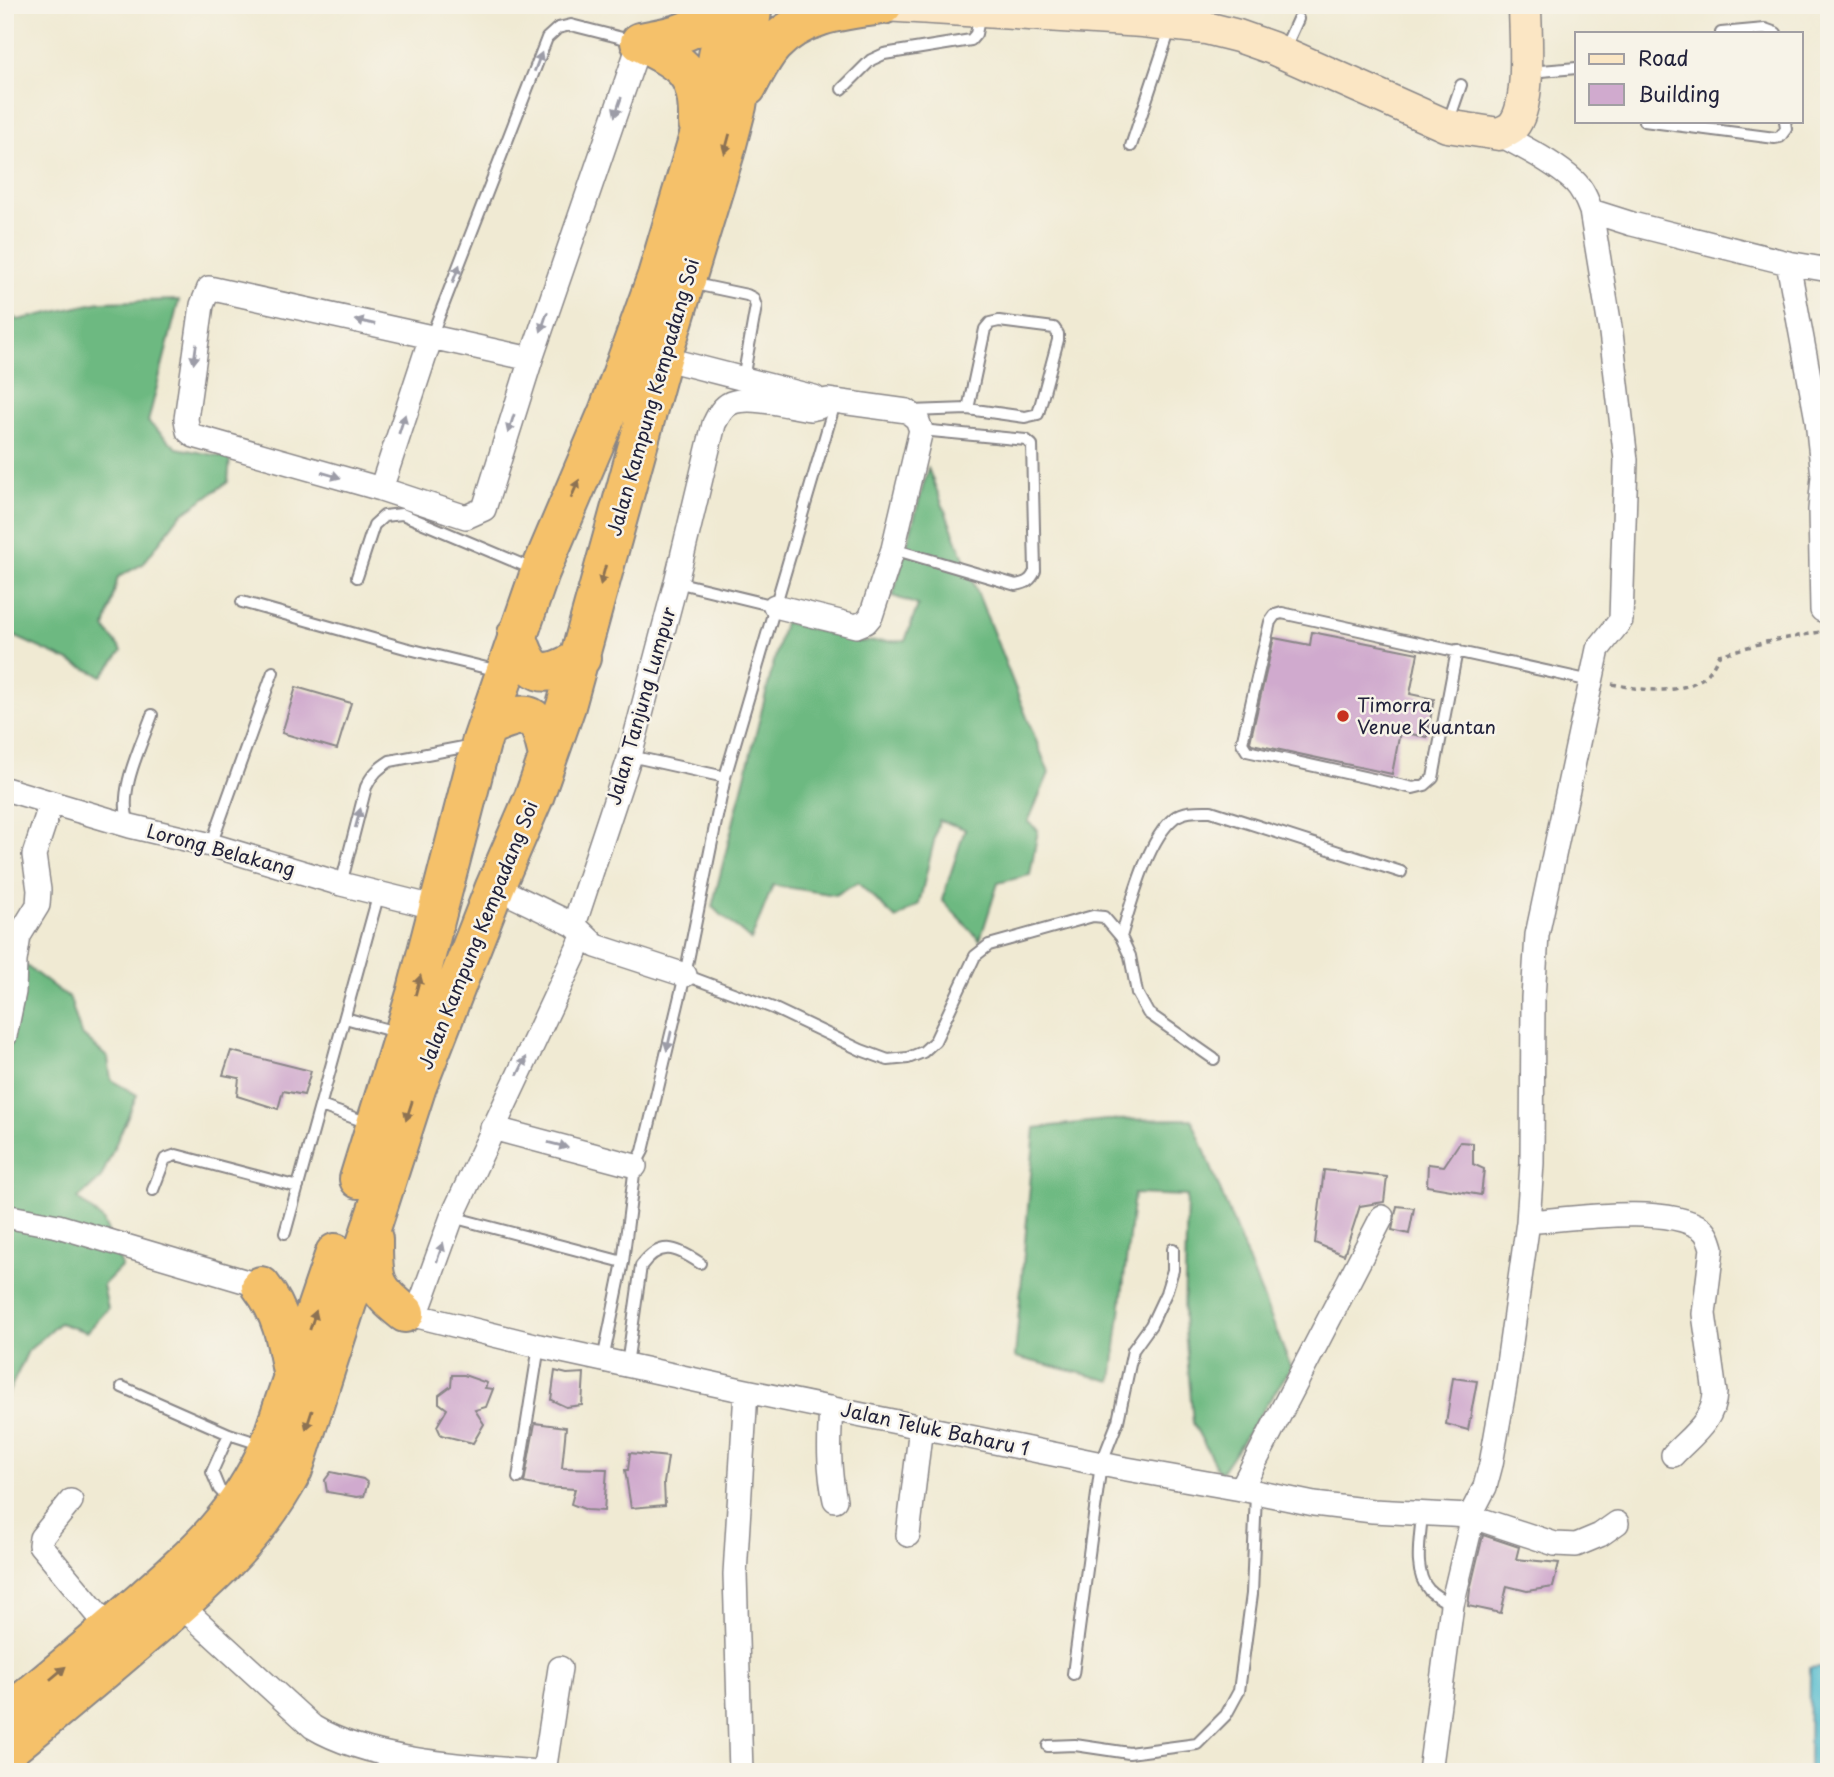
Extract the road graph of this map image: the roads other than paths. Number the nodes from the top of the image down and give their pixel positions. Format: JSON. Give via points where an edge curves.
{"nodes":[{"id":1,"x":721,"y":5,"type":"edge"},
{"id":2,"x":727,"y":5,"type":"edge"},
{"id":3,"x":753,"y":5,"type":"edge"},
{"id":4,"x":883,"y":5,"type":"edge"},
{"id":5,"x":1525,"y":5,"type":"edge"},
{"id":6,"x":966,"y":9,"type":"edge"},
{"id":7,"x":1176,"y":15,"type":"edge"},
{"id":8,"x":1298,"y":19,"type":"dead end"},
{"id":9,"x":1742,"y":32,"type":"edge"},
{"id":10,"x":1773,"y":32,"type":"edge"},
{"id":11,"x":640,"y":42,"type":"junction"},
{"id":12,"x":1283,"y":53,"type":"junction"},
{"id":13,"x":1575,"y":68,"type":"edge"},
{"id":14,"x":1526,"y":73,"type":"junction"},
{"id":15,"x":1461,"y":85,"type":"dead end"},
{"id":16,"x":842,"y":89,"type":"dead end"},
{"id":17,"x":737,"y":106,"type":"junction"},
{"id":18,"x":1652,"y":122,"type":"edge"},
{"id":19,"x":1742,"y":122,"type":"edge"},
{"id":20,"x":1785,"y":122,"type":"edge"},
{"id":21,"x":1447,"y":126,"type":"junction"},
{"id":22,"x":1499,"y":134,"type":"junction"},
{"id":23,"x":1743,"y":134,"type":"junction"},
{"id":24,"x":698,"y":139,"type":"junction"},
{"id":25,"x":1131,"y":146,"type":"dead end"},
{"id":26,"x":1591,"y":211,"type":"junction"},
{"id":27,"x":1787,"y":263,"type":"junction"},
{"id":28,"x":1829,"y":270,"type":"edge"},
{"id":29,"x":684,"y":281,"type":"junction"},
{"id":30,"x":431,"y":337,"type":"junction"},
{"id":31,"x":662,"y":358,"type":"junction"},
{"id":32,"x":531,"y":359,"type":"junction"},
{"id":33,"x":743,"y":379,"type":"junction"},
{"id":34,"x":831,"y":401,"type":"junction"},
{"id":35,"x":968,"y":409,"type":"junction"},
{"id":36,"x":907,"y":411,"type":"junction"},
{"id":37,"x":921,"y":429,"type":"junction"},
{"id":38,"x":381,"y":489,"type":"junction"},
{"id":39,"x":892,"y":549,"type":"junction"},
{"id":40,"x":540,"y":572,"type":"junction"},
{"id":41,"x":357,"y":577,"type":"dead end"},
{"id":42,"x":676,"y":582,"type":"junction"},
{"id":43,"x":242,"y":602,"type":"dead end"},
{"id":44,"x":775,"y":606,"type":"junction"},
{"id":45,"x":1824,"y":620,"type":"road end"},
{"id":46,"x":517,"y":634,"type":"junction"},
{"id":47,"x":1457,"y":650,"type":"junction"},
{"id":48,"x":581,"y":658,"type":"junction"},
{"id":49,"x":272,"y":672,"type":"dead end"},
{"id":50,"x":505,"y":672,"type":"junction"},
{"id":51,"x":1591,"y":681,"type":"junction"},
{"id":52,"x":152,"y":715,"type":"dead end"},
{"id":53,"x":485,"y":734,"type":"junction"},
{"id":54,"x":548,"y":756,"type":"junction"},
{"id":55,"x":630,"y":756,"type":"junction"},
{"id":56,"x":725,"y":778,"type":"junction"},
{"id":57,"x":5,"y":789,"type":"edge"},
{"id":58,"x":51,"y":803,"type":"junction"},
{"id":59,"x":130,"y":826,"type":"junction"},
{"id":60,"x":211,"y":845,"type":"junction"},
{"id":61,"x":1401,"y":872,"type":"dead end"},
{"id":62,"x":341,"y":884,"type":"junction"},
{"id":63,"x":495,"y":887,"type":"junction"},
{"id":64,"x":379,"y":894,"type":"junction"},
{"id":65,"x":438,"y":908,"type":"junction"},
{"id":66,"x":579,"y":930,"type":"junction"},
{"id":67,"x":1121,"y":937,"type":"junction"},
{"id":68,"x":685,"y":975,"type":"junction"},
{"id":69,"x":345,"y":1018,"type":"junction"},
{"id":70,"x":404,"y":1034,"type":"junction"},
{"id":71,"x":5,"y":1037,"type":"edge"},
{"id":72,"x":1214,"y":1059,"type":"dead end"},
{"id":73,"x":321,"y":1106,"type":"junction"},
{"id":74,"x":376,"y":1126,"type":"junction"},
{"id":75,"x":492,"y":1128,"type":"junction"},
{"id":76,"x":635,"y":1166,"type":"junction"},
{"id":77,"x":298,"y":1187,"type":"junction"},
{"id":78,"x":153,"y":1189,"type":"dead end"},
{"id":79,"x":5,"y":1216,"type":"edge"},
{"id":80,"x":452,"y":1217,"type":"junction"},
{"id":81,"x":1382,"y":1217,"type":"dead end"},
{"id":82,"x":1528,"y":1222,"type":"junction"},
{"id":83,"x":373,"y":1223,"type":"junction"},
{"id":84,"x":285,"y":1233,"type":"dead end"},
{"id":85,"x":337,"y":1248,"type":"junction"},
{"id":86,"x":1173,"y":1249,"type":"dead end"},
{"id":87,"x":623,"y":1262,"type":"junction"},
{"id":88,"x":700,"y":1263,"type":"dead end"},
{"id":89,"x":261,"y":1286,"type":"junction"},
{"id":90,"x":410,"y":1314,"type":"junction"},
{"id":91,"x":539,"y":1346,"type":"junction"},
{"id":92,"x":603,"y":1360,"type":"junction"},
{"id":93,"x":328,"y":1363,"type":"junction"},
{"id":94,"x":627,"y":1365,"type":"junction"},
{"id":95,"x":293,"y":1380,"type":"junction"},
{"id":96,"x":121,"y":1387,"type":"dead end"},
{"id":97,"x":746,"y":1391,"type":"junction"},
{"id":98,"x":831,"y":1408,"type":"junction"},
{"id":99,"x":921,"y":1426,"type":"junction"},
{"id":100,"x":229,"y":1434,"type":"junction"},
{"id":101,"x":269,"y":1447,"type":"junction"},
{"id":102,"x":1673,"y":1455,"type":"dead end"},
{"id":103,"x":1101,"y":1464,"type":"junction"},
{"id":104,"x":518,"y":1478,"type":"dead end"},
{"id":105,"x":1248,"y":1491,"type":"junction"},
{"id":106,"x":835,"y":1500,"type":"dead end"},
{"id":107,"x":71,"y":1501,"type":"dead end"},
{"id":108,"x":236,"y":1506,"type":"junction"},
{"id":109,"x":1422,"y":1513,"type":"junction"},
{"id":110,"x":1470,"y":1516,"type":"junction"},
{"id":111,"x":1618,"y":1523,"type":"dead end"},
{"id":112,"x":908,"y":1535,"type":"dead end"},
{"id":113,"x":180,"y":1605,"type":"junction"},
{"id":114,"x":1452,"y":1605,"type":"junction"},
{"id":115,"x":110,"y":1629,"type":"junction"},
{"id":116,"x":560,"y":1668,"type":"dead end"},
{"id":117,"x":1073,"y":1674,"type":"dead end"},
{"id":118,"x":6,"y":1725,"type":"edge"},
{"id":119,"x":1048,"y":1746,"type":"dead end"},
{"id":120,"x":542,"y":1772,"type":"edge"},
{"id":121,"x":741,"y":1772,"type":"edge"},
{"id":122,"x":1430,"y":1772,"type":"edge"}],
"edges":[{"from":1,"to":11,"type":"highway","via":[[705,23]]},
{"from":2,"to":24,"type":"highway","name":"Jalan Kampung Kempadang Soi"},
{"from":3,"to":17,"type":"highway","name":"Jalan Kampung Kempadang Soi"},
{"from":4,"to":6,"type":"street"},
{"from":4,"to":17,"type":"highway","via":[[816,17],[790,31],[773,45]]},
{"from":5,"to":14,"type":"street"},
{"from":6,"to":7,"type":"street"},
{"from":6,"to":16,"type":"lane","via":[[976,34],[971,40],[884,54],[871,60]]},
{"from":7,"to":12,"type":"street"},
{"from":7,"to":25,"type":"lane"},
{"from":8,"to":12,"type":"lane"},
{"from":9,"to":10,"type":"lane"},
{"from":11,"to":24,"type":"highway","via":[[672,59],[690,76],[699,96]]},
{"from":30,"to":11,"type":"lane","one_way":true,"via":[[547,38],[558,28],[571,25]]},
{"from":11,"to":32,"type":"street","one_way":true},
{"from":12,"to":21,"type":"street"},
{"from":13,"to":14,"type":"lane"},
{"from":14,"to":22,"type":"street","via":[[1523,101],[1513,126]]},
{"from":15,"to":21,"type":"lane"},
{"from":17,"to":29,"type":"highway","name":"Jalan Kampung Kempadang Soi","one_way":true},
{"from":18,"to":23,"type":"lane"},
{"from":19,"to":23,"type":"lane"},
{"from":20,"to":23,"type":"lane","via":[[1780,137]]},
{"from":21,"to":22,"type":"street"},
{"from":22,"to":26,"type":"street","via":[[1575,182]]},
{"from":40,"to":24,"type":"highway","name":"Jalan Kampung Kempadang Soi","one_way":true,"via":[[636,336]]},
{"from":26,"to":27,"type":"street"},
{"from":26,"to":51,"type":"street","via":[[1626,460],[1621,620],[1598,649]]},
{"from":27,"to":28,"type":"street"},
{"from":27,"to":45,"type":"street","via":[[1823,476]]},
{"from":29,"to":31,"type":"highway","name":"Jalan Kampung Kempadang Soi"},
{"from":29,"to":33,"type":"lane","via":[[753,298],[756,306]]},
{"from":30,"to":32,"type":"street"},
{"from":38,"to":30,"type":"street","one_way":true},
{"from":30,"to":38,"type":"street","one_way":true,"via":[[209,288],[202,305],[188,431]]},
{"from":31,"to":33,"type":"street"},
{"from":31,"to":48,"type":"highway","name":"Jalan Kampung Kempadang Soi","one_way":true},
{"from":32,"to":38,"type":"street","one_way":true,"via":[[484,509],[466,517]]},
{"from":33,"to":34,"type":"street"},
{"from":34,"to":36,"type":"street"},
{"from":34,"to":42,"type":"street","name":"Jalan Tanjung Lumpur","via":[[810,409],[744,400],[729,403],[719,412]]},
{"from":34,"to":44,"type":"lane"},
{"from":35,"to":35,"type":"lane","via":[[990,323],[1054,328],[1059,340],[1038,414],[1025,417]]},
{"from":35,"to":36,"type":"lane"},
{"from":36,"to":37,"type":"street"},
{"from":37,"to":39,"type":"street"},
{"from":37,"to":39,"type":"lane","via":[[1032,444],[1035,571],[1026,583],[1016,585]]},
{"from":39,"to":44,"type":"street","via":[[866,622],[856,626]]},
{"from":40,"to":41,"type":"lane","via":[[402,514],[384,516],[374,526]]},
{"from":40,"to":46,"type":"highway","name":"Jalan Kampung Kempadang Soi"},
{"from":42,"to":44,"type":"lane"},
{"from":42,"to":55,"type":"street","name":"Jalan Tanjung Lumpur"},
{"from":43,"to":50,"type":"lane"},
{"from":44,"to":56,"type":"lane"},
{"from":46,"to":48,"type":"highway","via":[[527,662],[541,672],[559,671]]},
{"from":46,"to":50,"type":"highway","name":"Jalan Kampung Kempadang Soi"},
{"from":47,"to":47,"type":"lane","via":[[1433,778],[1424,785],[1413,788],[1243,748],[1275,615]]},
{"from":47,"to":51,"type":"lane"},
{"from":48,"to":54,"type":"highway","name":"Jalan Kampung Kempadang Soi"},
{"from":49,"to":60,"type":"lane"},
{"from":50,"to":53,"type":"highway","name":"Jalan Kampung Kempadang Soi"},
{"from":51,"to":82,"type":"street","via":[[1537,935]]},
{"from":52,"to":59,"type":"lane","via":[[124,797]]},
{"from":53,"to":54,"type":"highway","via":[[516,715],[529,716],[540,725]]},
{"from":62,"to":53,"type":"lane","one_way":true,"via":[[366,787],[378,768]]},
{"from":53,"to":65,"type":"highway","name":"Jalan Kampung Kempadang Soi"},
{"from":54,"to":63,"type":"highway","name":"Jalan Kampung Kempadang Soi"},
{"from":55,"to":56,"type":"lane"},
{"from":55,"to":66,"type":"street","name":"Jalan Tanjung Lumpur"},
{"from":56,"to":68,"type":"lane"},
{"from":57,"to":58,"type":"street","name":"Lorong Belakang"},
{"from":58,"to":59,"type":"street","name":"Lorong Belakang"},
{"from":58,"to":71,"type":"street","via":[[34,855],[38,905],[19,936]]},
{"from":59,"to":60,"type":"street","name":"Lorong Belakang"},
{"from":60,"to":62,"type":"street","name":"Lorong Belakang"},
{"from":61,"to":67,"type":"lane","via":[[1211,811],[1190,811],[1164,829],[1140,876]]},
{"from":62,"to":64,"type":"street","name":"Lorong Belakang"},
{"from":63,"to":66,"type":"street"},
{"from":63,"to":83,"type":"highway","name":"Jalan Kampung Kempadang Soi","one_way":true,"via":[[417,1086]]},
{"from":64,"to":65,"type":"street","name":"Lorong Belakang"},
{"from":64,"to":69,"type":"lane"},
{"from":70,"to":65,"type":"highway","name":"Jalan Kampung Kempadang Soi","one_way":true},
{"from":66,"to":68,"type":"street","via":[[596,946]]},
{"from":75,"to":66,"type":"street","name":"Jalan Tanjung Lumpur","one_way":true},
{"from":67,"to":68,"type":"lane","via":[[1104,917],[1093,916],[989,945],[975,956],[935,1041],[923,1052],[888,1060],[773,1008]]},
{"from":67,"to":72,"type":"lane","via":[[1130,956],[1136,993],[1147,1013]]},
{"from":68,"to":76,"type":"lane","one_way":true,"via":[[643,1151]]},
{"from":69,"to":70,"type":"lane"},
{"from":69,"to":73,"type":"lane"},
{"from":70,"to":74,"type":"highway","name":"Jalan Kampung Kempadang Soi"},
{"from":73,"to":74,"type":"lane"},
{"from":73,"to":77,"type":"lane"},
{"from":74,"to":85,"type":"highway","name":"Jalan Kampung Kempadang Soi"},
{"from":75,"to":76,"type":"street","one_way":true},
{"from":75,"to":80,"type":"street","name":"Jalan Tanjung Lumpur"},
{"from":76,"to":87,"type":"lane"},
{"from":77,"to":78,"type":"lane","via":[[176,1155],[165,1159]]},
{"from":77,"to":84,"type":"lane"},
{"from":79,"to":89,"type":"street","via":[[58,1226]]},
{"from":80,"to":87,"type":"lane"},
{"from":90,"to":80,"type":"street","name":"Jalan Tanjung Lumpur","one_way":true},
{"from":81,"to":105,"type":"street"},
{"from":82,"to":102,"type":"street","via":[[1645,1215],[1683,1222],[1709,1238],[1712,1248],[1704,1314],[1715,1406],[1709,1419]]},
{"from":82,"to":110,"type":"street","via":[[1494,1450],[1485,1487]]},
{"from":83,"to":90,"type":"highway","via":[[378,1287]]},
{"from":83,"to":93,"type":"highway","name":"Jalan Kampung Kempadang Soi"},
{"from":85,"to":89,"type":"highway","via":[[294,1286]]},
{"from":95,"to":85,"type":"highway","name":"Jalan Kampung Kempadang Soi","one_way":true},
{"from":86,"to":103,"type":"lane","via":[[1166,1293],[1133,1350],[1118,1421]]},
{"from":87,"to":92,"type":"lane"},
{"from":88,"to":94,"type":"lane","via":[[672,1248],[649,1255],[641,1266]]},
{"from":89,"to":95,"type":"highway","via":[[280,1316]]},
{"from":90,"to":91,"type":"street","name":"Jalan Teluk Baharu 1"},
{"from":90,"to":93,"type":"highway","via":[[364,1324]]},
{"from":91,"to":92,"type":"street","name":"Jalan Teluk Baharu 1"},
{"from":91,"to":104,"type":"lane"},
{"from":92,"to":94,"type":"street","name":"Jalan Teluk Baharu 1"},
{"from":93,"to":113,"type":"highway","name":"Jalan Kampung Kempadang Soi","one_way":true,"via":[[293,1470],[279,1496],[251,1535]]},
{"from":94,"to":97,"type":"street","name":"Jalan Teluk Baharu 1"},
{"from":95,"to":101,"type":"highway","name":"Jalan Kampung Kempadang Soi"},
{"from":96,"to":100,"type":"lane"},
{"from":97,"to":98,"type":"street","name":"Jalan Teluk Baharu 1"},
{"from":97,"to":121,"type":"street","via":[[735,1574]]},
{"from":98,"to":99,"type":"street","name":"Jalan Teluk Baharu 1"},
{"from":98,"to":106,"type":"street","via":[[830,1478]]},
{"from":99,"to":103,"type":"street","name":"Jalan Teluk Baharu 1"},
{"from":99,"to":112,"type":"street"},
{"from":100,"to":101,"type":"lane"},
{"from":100,"to":108,"type":"lane","via":[[212,1472],[219,1489]]},
{"from":101,"to":108,"type":"highway","name":"Jalan Kampung Kempadang Soi"},
{"from":103,"to":105,"type":"street","name":"Jalan Teluk Baharu 1"},
{"from":103,"to":117,"type":"lane"},
{"from":105,"to":109,"type":"street","name":"Jalan Teluk Baharu 1","via":[[1314,1504]]},
{"from":105,"to":119,"type":"lane","via":[[1252,1594],[1238,1690],[1226,1715],[1197,1744],[1129,1753]]},
{"from":107,"to":115,"type":"street","via":[[40,1545]]},
{"from":108,"to":115,"type":"highway","name":"Jalan Kampung Kempadang Soi","via":[[217,1532]]},
{"from":109,"to":110,"type":"street","name":"Jalan Teluk Baharu 1"},
{"from":109,"to":114,"type":"lane","via":[[1422,1577],[1429,1590]]},
{"from":110,"to":111,"type":"street","name":"Jalan Teluk Baharu 1","via":[[1555,1544],[1576,1545]]},
{"from":110,"to":114,"type":"street"},
{"from":113,"to":118,"type":"highway","name":"Jalan Kampung Kempadang Soi"},
{"from":113,"to":120,"type":"street","via":[[313,1727],[330,1737],[463,1766]]},
{"from":114,"to":122,"type":"street"},
{"from":118,"to":115,"type":"highway","name":"Jalan Kampung Kempadang Soi","one_way":true},
{"from":116,"to":120,"type":"street"}]}
